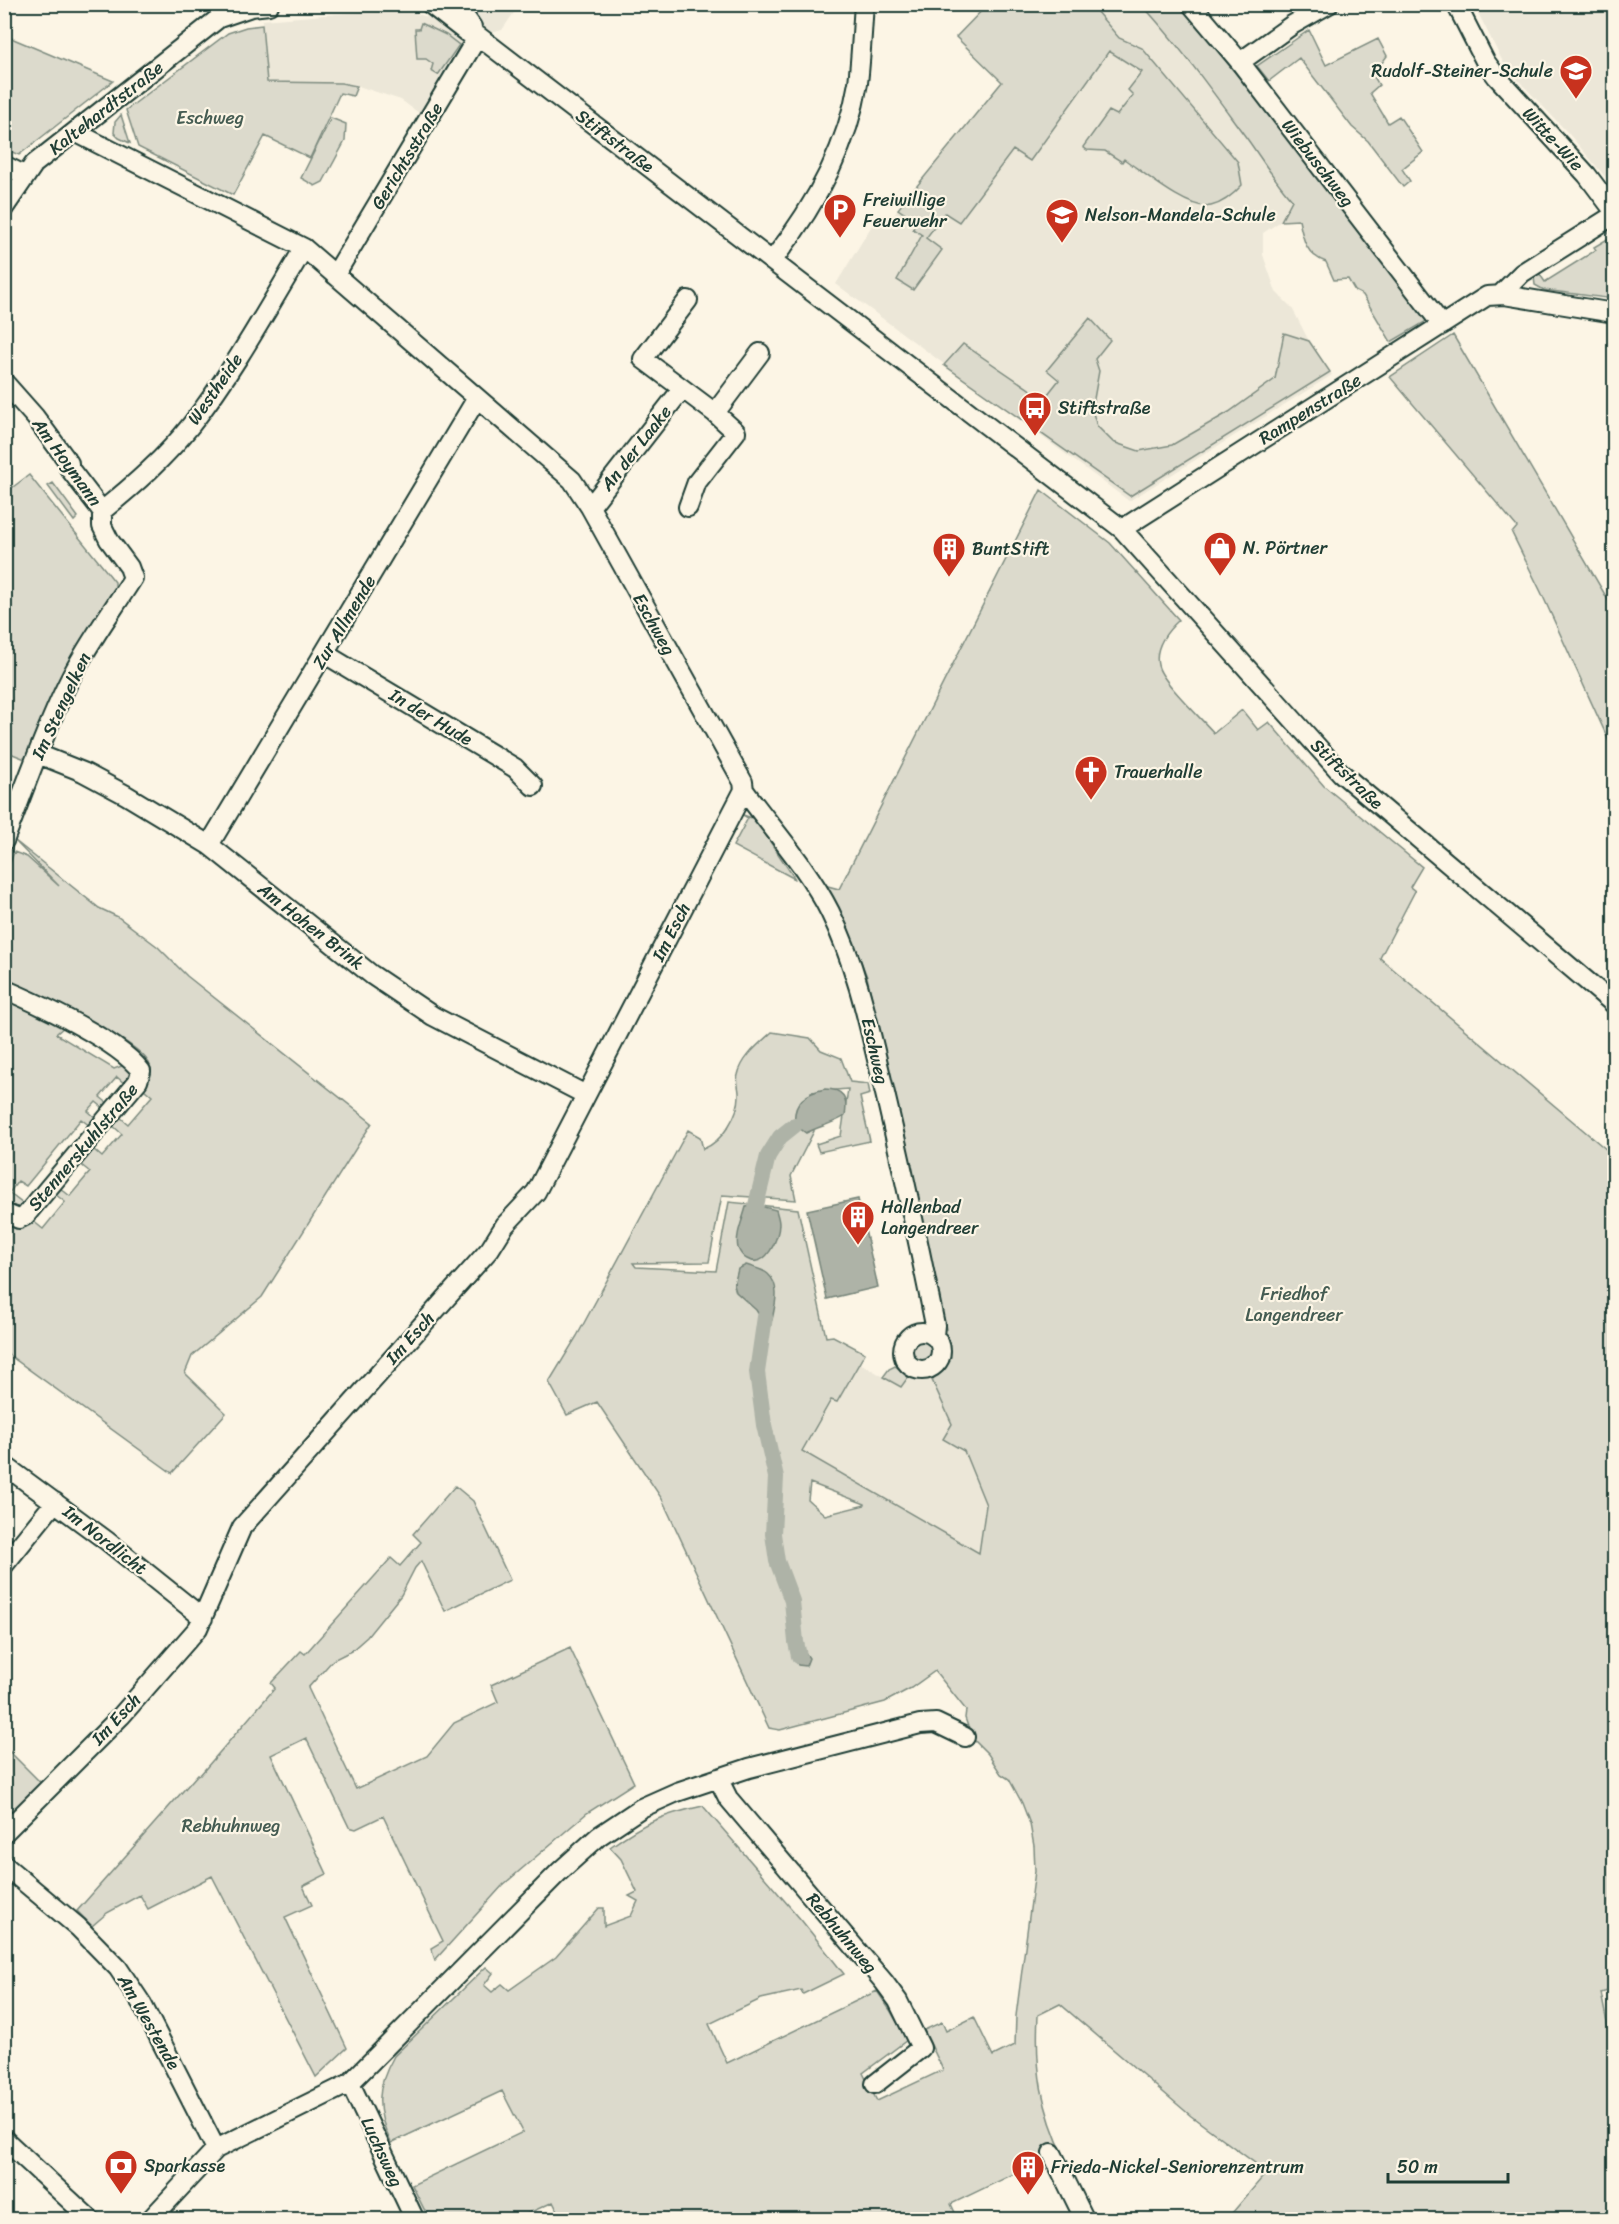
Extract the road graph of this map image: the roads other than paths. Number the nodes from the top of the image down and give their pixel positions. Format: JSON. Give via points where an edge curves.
{"nodes":[{"id":1,"x":429,"y":4,"type":"edge"},
{"id":2,"x":456,"y":4,"type":"edge"},
{"id":3,"x":864,"y":4,"type":"edge"},
{"id":4,"x":1191,"y":4,"type":"edge"},
{"id":5,"x":1329,"y":4,"type":"edge"},
{"id":6,"x":1456,"y":4,"type":"edge"},
{"id":7,"x":269,"y":5,"type":"edge"},
{"id":8,"x":223,"y":11,"type":"edge"},
{"id":9,"x":478,"y":36,"type":"junction"},
{"id":10,"x":1240,"y":62,"type":"junction"},
{"id":11,"x":75,"y":132,"type":"junction"},
{"id":12,"x":4,"y":165,"type":"edge"},
{"id":13,"x":26,"y":176,"type":"junction"},
{"id":14,"x":4,"y":208,"type":"edge"},
{"id":15,"x":1614,"y":213,"type":"edge"},
{"id":16,"x":304,"y":248,"type":"junction"},
{"id":17,"x":772,"y":261,"type":"junction"},
{"id":18,"x":335,"y":275,"type":"junction"},
{"id":19,"x":1500,"y":295,"type":"junction"},
{"id":20,"x":688,"y":300,"type":"dead end"},
{"id":21,"x":1614,"y":313,"type":"edge"},
{"id":22,"x":1442,"y":325,"type":"junction"},
{"id":23,"x":760,"y":353,"type":"dead end"},
{"id":24,"x":4,"y":382,"type":"edge"},
{"id":25,"x":682,"y":389,"type":"junction"},
{"id":26,"x":477,"y":398,"type":"junction"},
{"id":27,"x":715,"y":413,"type":"junction"},
{"id":28,"x":590,"y":507,"type":"junction"},
{"id":29,"x":688,"y":507,"type":"dead end"},
{"id":30,"x":102,"y":511,"type":"junction"},
{"id":31,"x":1122,"y":529,"type":"junction"},
{"id":32,"x":133,"y":578,"type":"joint"},
{"id":33,"x":325,"y":654,"type":"junction"},
{"id":34,"x":38,"y":754,"type":"junction"},
{"id":35,"x":533,"y":786,"type":"dead end"},
{"id":36,"x":744,"y":790,"type":"junction"},
{"id":37,"x":4,"y":841,"type":"edge"},
{"id":38,"x":208,"y":845,"type":"junction"},
{"id":39,"x":4,"y":989,"type":"edge"},
{"id":40,"x":1614,"y":1004,"type":"edge"},
{"id":41,"x":586,"y":1095,"type":"junction"},
{"id":42,"x":4,"y":1213,"type":"edge"},
{"id":43,"x":934,"y":1336,"type":"junction"},
{"id":44,"x":4,"y":1465,"type":"edge"},
{"id":45,"x":55,"y":1502,"type":"junction"},
{"id":46,"x":4,"y":1565,"type":"edge"},
{"id":47,"x":203,"y":1618,"type":"junction"},
{"id":48,"x":965,"y":1737,"type":"dead end"},
{"id":49,"x":718,"y":1778,"type":"junction"},
{"id":50,"x":4,"y":1833,"type":"edge"},
{"id":51,"x":4,"y":1865,"type":"edge"},
{"id":52,"x":350,"y":2083,"type":"junction"},
{"id":53,"x":875,"y":2084,"type":"dead end"},
{"id":54,"x":4,"y":2139,"type":"edge"},
{"id":55,"x":216,"y":2149,"type":"junction"},
{"id":56,"x":1052,"y":2153,"type":"dead end"},
{"id":57,"x":91,"y":2220,"type":"edge"},
{"id":58,"x":150,"y":2220,"type":"edge"},
{"id":59,"x":415,"y":2220,"type":"edge"},
{"id":60,"x":1085,"y":2220,"type":"edge"}],
"edges":[{"from":1,"to":9,"type":"street","name":"Stiftstraße","via":[[466,32]]},
{"from":2,"to":9,"type":"street","name":"Stiftstraße"},
{"from":3,"to":17,"type":"street","via":[[858,83],[848,128],[820,192]]},
{"from":4,"to":10,"type":"street","name":"Wiebuschweg"},
{"from":5,"to":10,"type":"street"},
{"from":6,"to":15,"type":"street","name":"Witte-Wie","via":[[1497,77],[1587,176]]},
{"from":7,"to":8,"type":"street","name":"Kaltehardtstraße"},
{"from":8,"to":11,"type":"street","name":"Kaltehardtstraße"},
{"from":9,"to":17,"type":"street","name":"Stiftstraße"},
{"from":9,"to":18,"type":"street","name":"Gerichtsstraße"},
{"from":10,"to":22,"type":"street","name":"Wiebuschweg"},
{"from":11,"to":13,"type":"street","name":"Kaltehardtstraße","via":[[34,164]]},
{"from":11,"to":16,"type":"street","name":"Eschweg"},
{"from":12,"to":13,"type":"street"},
{"from":13,"to":14,"type":"street","name":"Kaltehardtstraße"},
{"from":15,"to":19,"type":"street","name":"Rampenstraße","via":[[1522,273]]},
{"from":16,"to":18,"type":"street","name":"Eschweg"},
{"from":16,"to":30,"type":"street","name":"Westheide","via":[[231,369],[189,427]]},
{"from":17,"to":31,"type":"street","name":"Stiftstraße"},
{"from":18,"to":26,"type":"street","name":"Eschweg"},
{"from":19,"to":21,"type":"street","name":"Rampenstraße"},
{"from":19,"to":22,"type":"street","name":"Rampenstraße","via":[[1487,296]]},
{"from":20,"to":25,"type":"street","name":"An der Laake","via":[[643,359]]},
{"from":22,"to":31,"type":"street","name":"Rampenstraße"},
{"from":23,"to":27,"type":"street"},
{"from":24,"to":30,"type":"street","name":"Am Hoymann"},
{"from":25,"to":27,"type":"street","name":"An der Laake"},
{"from":25,"to":28,"type":"street","name":"An der Laake"},
{"from":26,"to":28,"type":"street","name":"Eschweg","via":[[572,480]]},
{"from":26,"to":33,"type":"street","name":"Zur Allmende"},
{"from":27,"to":29,"type":"street","name":"An der Laake","via":[[736,432],[697,482]]},
{"from":28,"to":36,"type":"street","name":"Eschweg"},
{"from":30,"to":32,"type":"street","name":"Am Hoymann","via":[[102,526]]},
{"from":31,"to":40,"type":"street","name":"Stiftstraße","via":[[1341,773]]},
{"from":32,"to":34,"type":"street","name":"Im Stengelken","via":[[79,663]]},
{"from":33,"to":35,"type":"street","name":"In der Hude","via":[[515,768]]},
{"from":33,"to":38,"type":"street","name":"Zur Allmende"},
{"from":34,"to":37,"type":"street","name":"Im Stengelken"},
{"from":34,"to":38,"type":"street","name":"Am Hohen Brink","via":[[126,795]]},
{"from":36,"to":41,"type":"street","name":"Im Esch"},
{"from":36,"to":43,"type":"street","name":"Eschweg","via":[[811,880],[858,981],[904,1172]]},
{"from":38,"to":41,"type":"street","name":"Am Hohen Brink","via":[[372,975],[433,1016]]},
{"from":39,"to":42,"type":"street","name":"Stennerskuhlstraße","via":[[104,1041],[135,1062],[141,1071],[138,1081],[25,1216],[19,1219]]},
{"from":41,"to":47,"type":"street","name":"Im Esch","via":[[536,1192],[505,1225],[490,1249],[242,1527]]},
{"from":43,"to":43,"type":"street","name":"Eschweg","via":[[939,1343],[940,1360],[921,1371],[910,1366],[903,1356],[910,1337],[921,1332]]},
{"from":44,"to":45,"type":"street","name":"Im Nordlicht"},
{"from":45,"to":46,"type":"street"},
{"from":45,"to":47,"type":"street","name":"Im Nordlicht"},
{"from":47,"to":50,"type":"street","name":"Im Esch","via":[[198,1629],[122,1716]]},
{"from":48,"to":49,"type":"street","via":[[936,1723],[920,1724]]},
{"from":49,"to":52,"type":"street","via":[[641,1808],[592,1841]]},
{"from":49,"to":53,"type":"street","name":"Rebhuhnweg","via":[[728,1798],[898,2001],[921,2048]]},
{"from":51,"to":55,"type":"street","name":"Am Westende","via":[[78,1927],[118,1968],[142,2004]]},
{"from":52,"to":55,"type":"street"},
{"from":52,"to":59,"type":"street","name":"Luchsweg"},
{"from":54,"to":57,"type":"street"},
{"from":55,"to":58,"type":"street"},
{"from":56,"to":60,"type":"street"}]}
